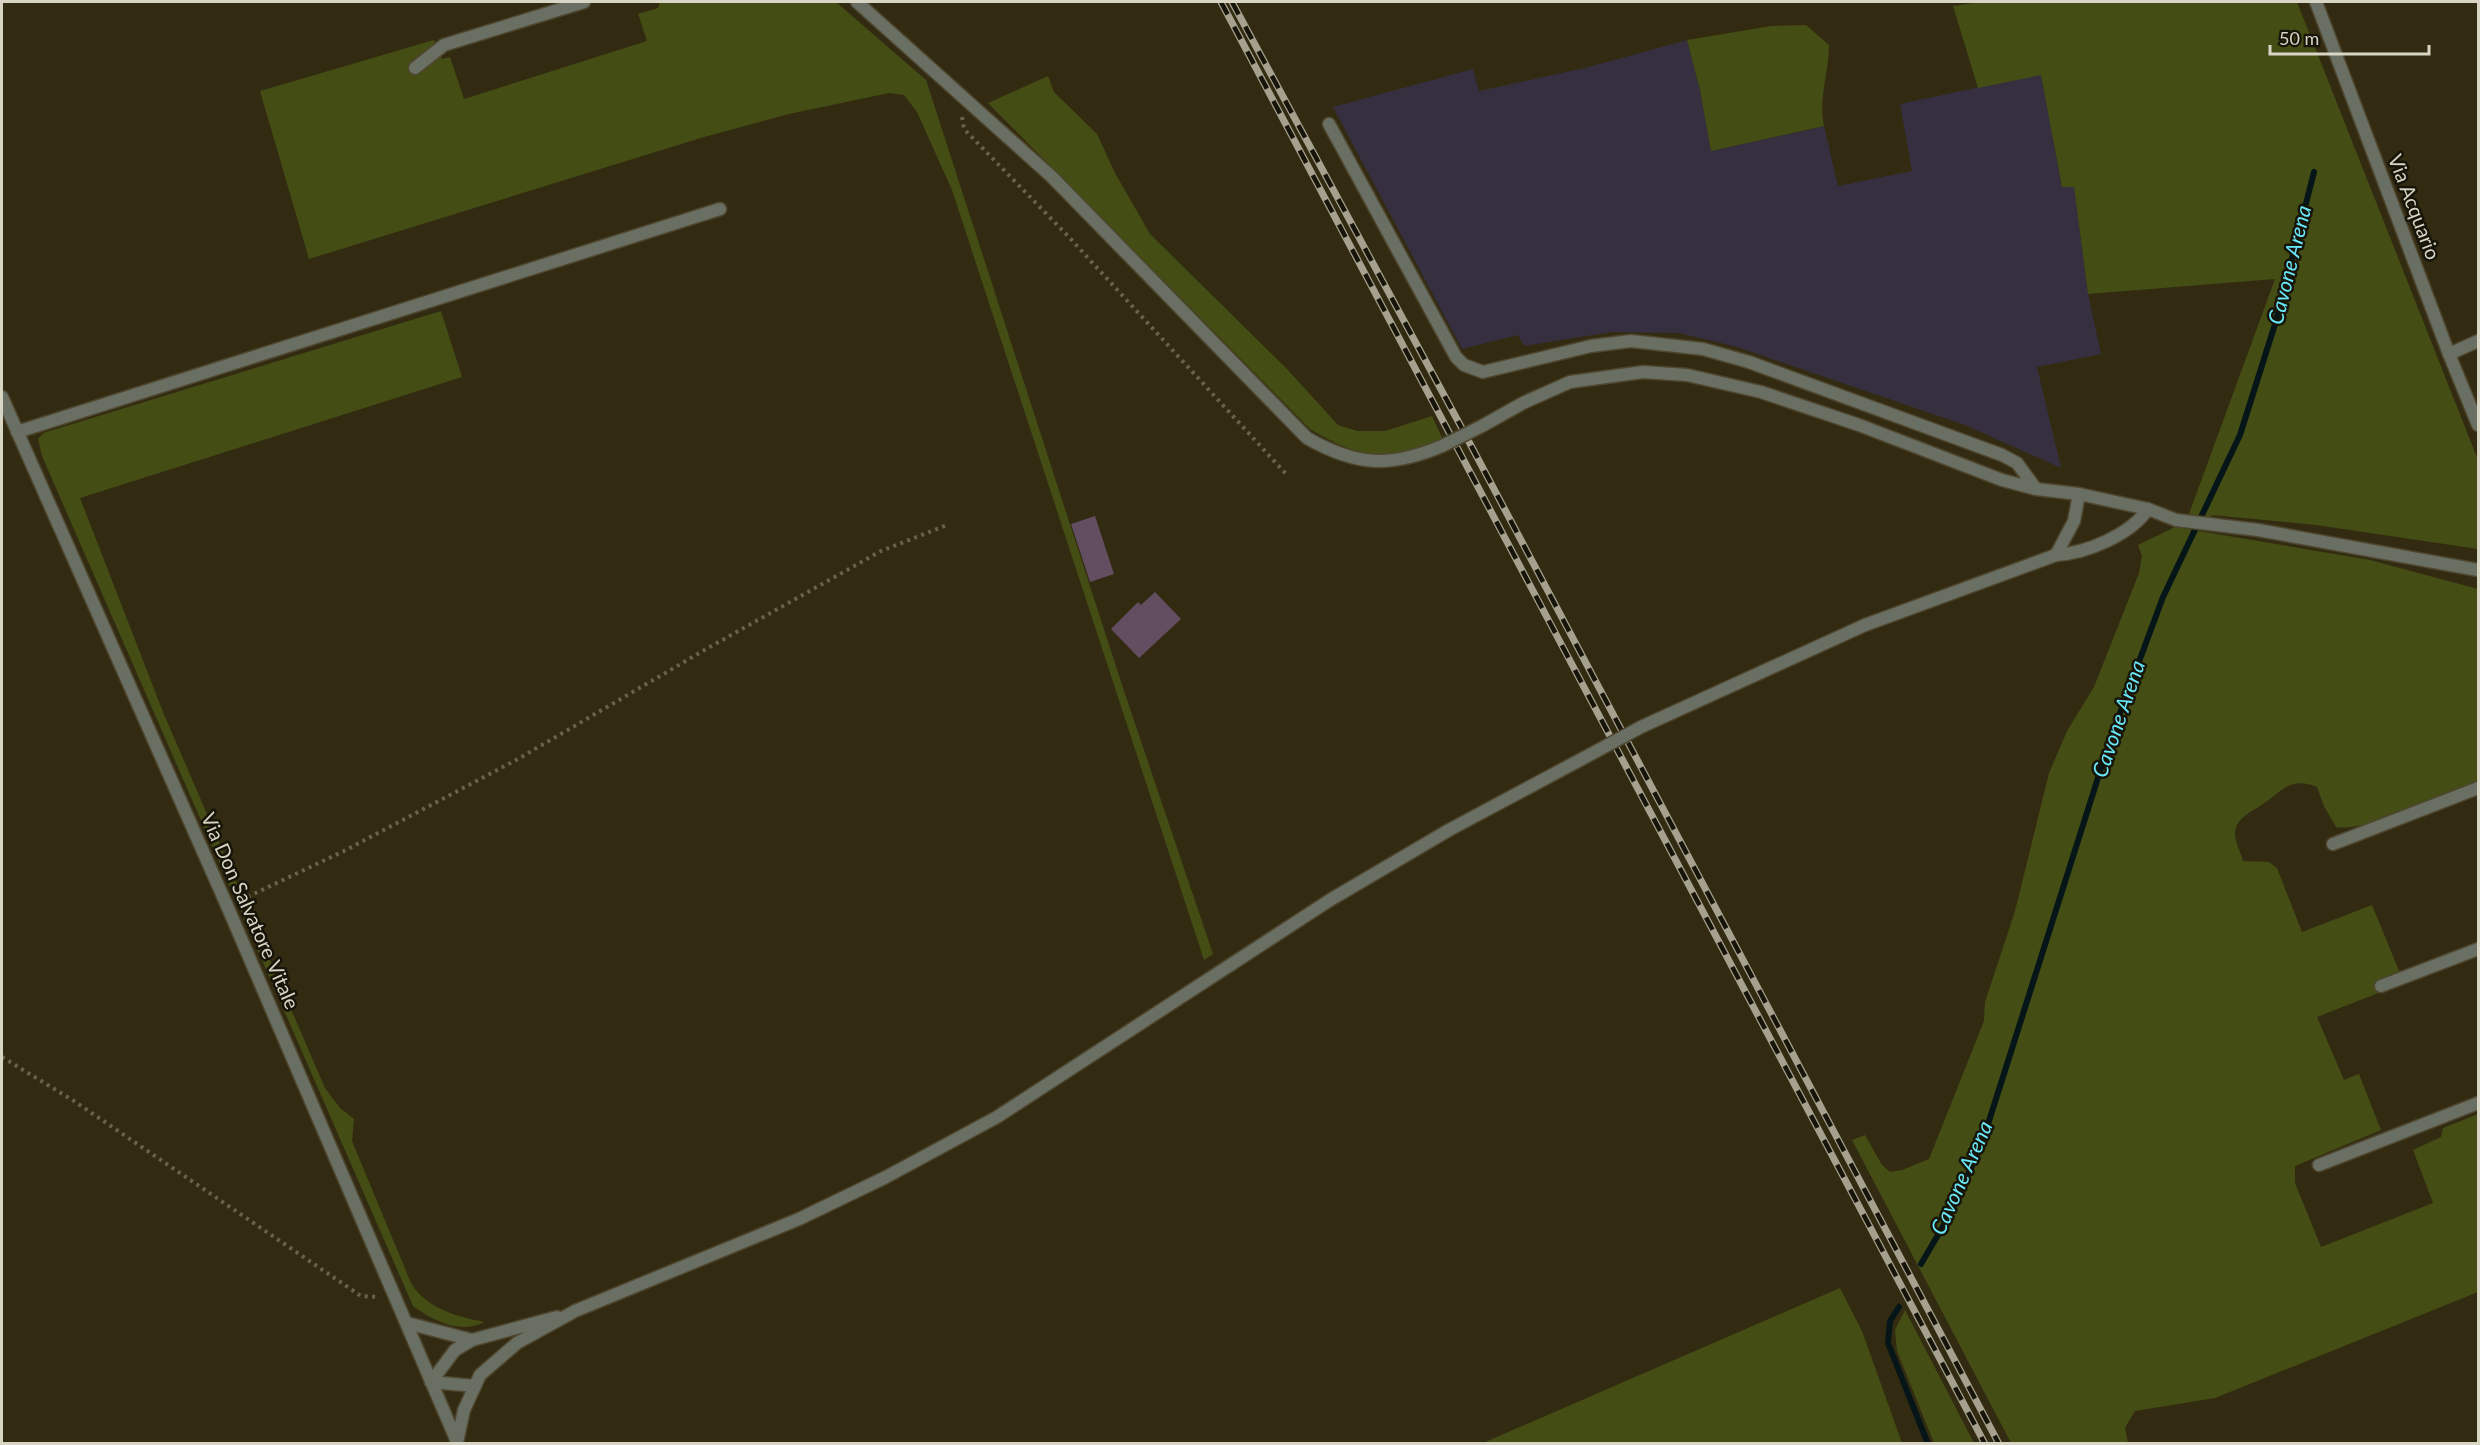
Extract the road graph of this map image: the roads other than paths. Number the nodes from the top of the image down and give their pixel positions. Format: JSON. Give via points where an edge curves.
{"nodes":[{"id":1,"x":584,"y":2,"type":"edge"},
{"id":2,"x":857,"y":2,"type":"edge"},
{"id":3,"x":2316,"y":2,"type":"edge"},
{"id":4,"x":415,"y":68,"type":"dead end"},
{"id":5,"x":1329,"y":124,"type":"dead end"},
{"id":6,"x":720,"y":209,"type":"dead end"},
{"id":7,"x":2478,"y":341,"type":"edge"},
{"id":8,"x":2449,"y":354,"type":"junction"},
{"id":9,"x":2,"y":397,"type":"edge"},
{"id":10,"x":2478,"y":425,"type":"edge"},
{"id":11,"x":17,"y":432,"type":"junction"},
{"id":12,"x":2036,"y":489,"type":"junction"},
{"id":13,"x":2079,"y":494,"type":"junction"},
{"id":14,"x":2148,"y":509,"type":"junction"},
{"id":15,"x":2056,"y":555,"type":"junction"},
{"id":16,"x":2478,"y":570,"type":"edge"},
{"id":17,"x":2478,"y":788,"type":"edge"},
{"id":18,"x":2332,"y":844,"type":"dead end"},
{"id":19,"x":2478,"y":949,"type":"edge"},
{"id":20,"x":2381,"y":986,"type":"dead end"},
{"id":21,"x":2478,"y":1104,"type":"edge"},
{"id":22,"x":2319,"y":1166,"type":"dead end"},
{"id":23,"x":575,"y":1311,"type":"junction"},
{"id":24,"x":407,"y":1323,"type":"junction"},
{"id":25,"x":472,"y":1340,"type":"junction"},
{"id":26,"x":431,"y":1382,"type":"junction"},
{"id":27,"x":475,"y":1386,"type":"junction"},
{"id":28,"x":457,"y":1442,"type":"edge"}],
"edges":[{"from":1,"to":4,"type":"street","via":[[444,45]]},
{"from":2,"to":12,"type":"street","bridge":true,"via":[[1052,177],[1307,438],[1334,453],[1374,462],[1399,460],[1442,447],[1570,382],[1643,372],[1687,375],[1761,392]]},
{"from":3,"to":8,"type":"street","name":"Via Acquario"},
{"from":5,"to":12,"type":"street","via":[[1456,357],[1464,365],[1484,372],[1591,346],[1632,341],[1703,349],[1749,362],[2002,455],[2017,463]]},
{"from":6,"to":11,"type":"street"},
{"from":7,"to":8,"type":"street"},
{"from":8,"to":10,"type":"street","name":"Via Acquario"},
{"from":9,"to":11,"type":"street","name":"Via Don Salvatore Vitale"},
{"from":11,"to":24,"type":"street","name":"Via Don Salvatore Vitale"},
{"from":12,"to":13,"type":"street"},
{"from":13,"to":14,"type":"street"},
{"from":13,"to":15,"type":"street","via":[[2074,521]]},
{"from":14,"to":15,"type":"street","via":[[2141,520],[2125,530],[2082,550]]},
{"from":14,"to":16,"type":"street","via":[[2206,526],[2258,530]]},
{"from":15,"to":23,"type":"street","bridge":true,"via":[[1865,625],[1641,727],[1449,830],[1330,900],[1015,1106],[952,1142],[798,1218]]},
{"from":17,"to":18,"type":"street"},
{"from":19,"to":20,"type":"street"},
{"from":21,"to":22,"type":"street"},
{"from":23,"to":25,"type":"street"},
{"from":23,"to":27,"type":"street","via":[[517,1343],[491,1363]]},
{"from":24,"to":25,"type":"street"},
{"from":24,"to":26,"type":"street","name":"Via Don Salvatore Vitale"},
{"from":25,"to":26,"type":"street","via":[[455,1350]]},
{"from":26,"to":27,"type":"street"},
{"from":26,"to":28,"type":"street","name":"Via Don Salvatore Vitale"},
{"from":27,"to":28,"type":"street","via":[[464,1410]]}]}
